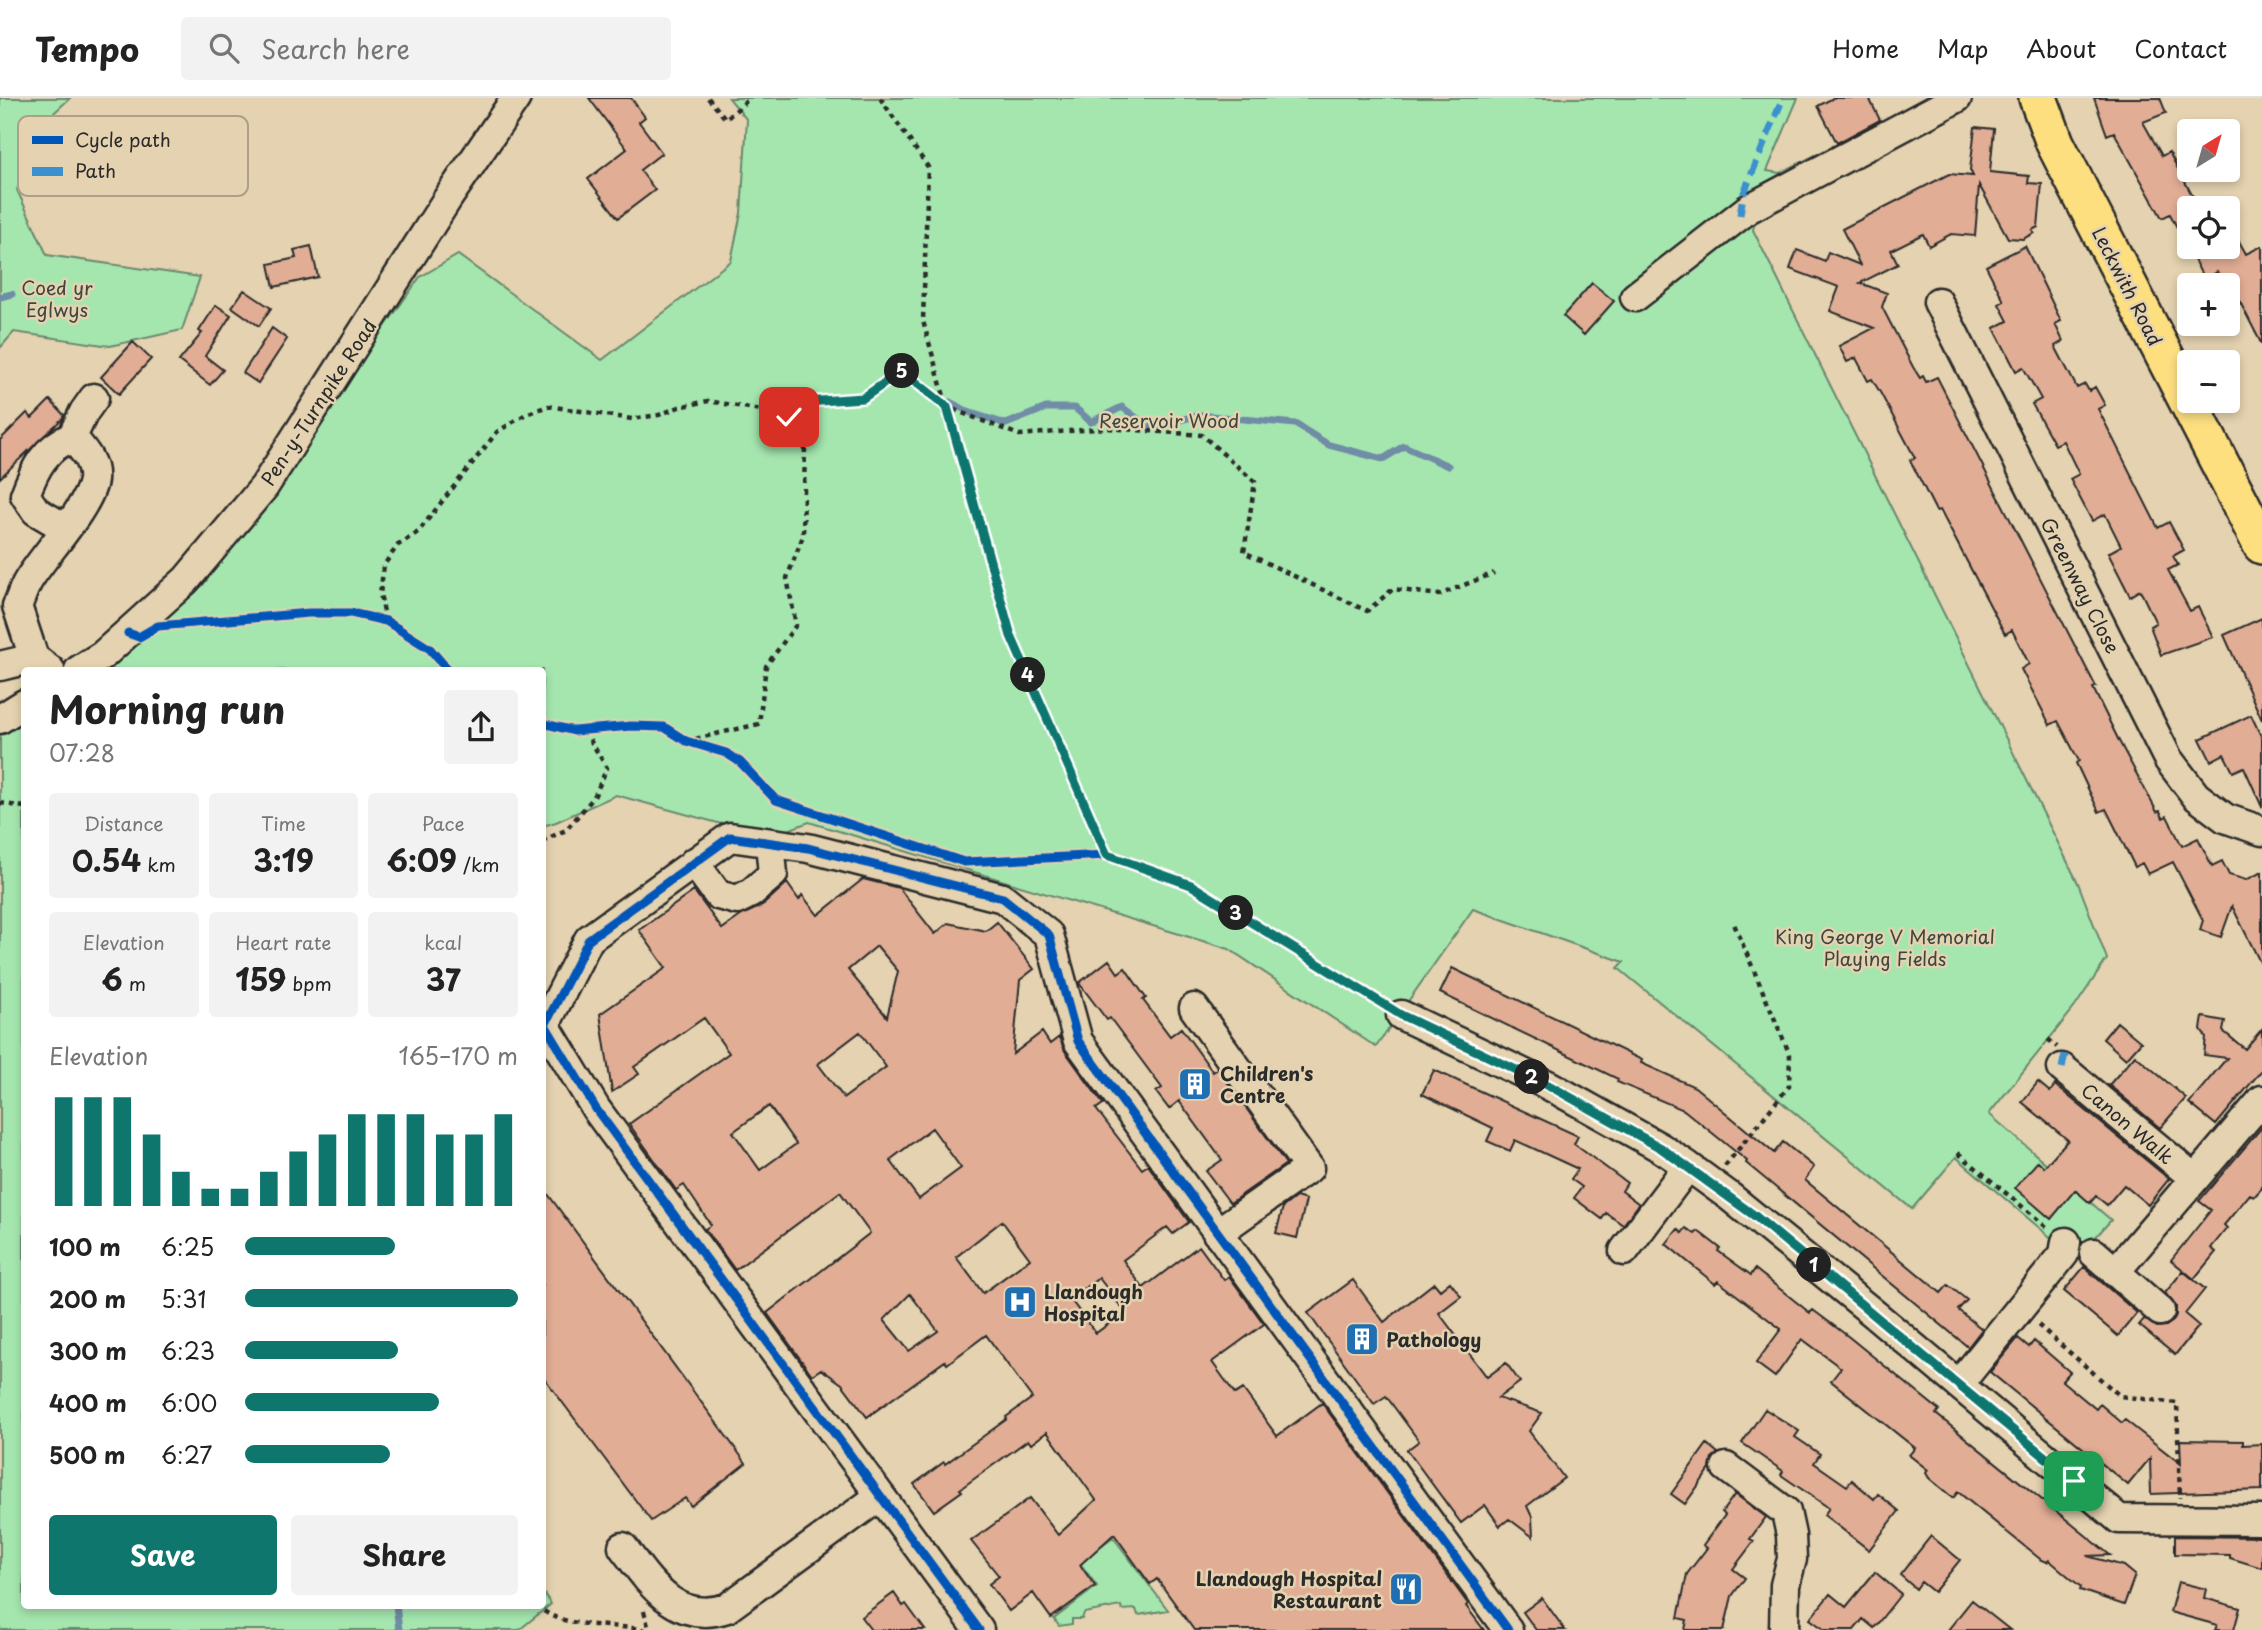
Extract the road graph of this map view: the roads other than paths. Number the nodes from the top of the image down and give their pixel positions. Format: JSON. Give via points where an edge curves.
{"nodes":[{"id":1,"x":516,"y":98,"type":"edge"},
{"id":2,"x":1957,"y":98,"type":"edge"},
{"id":3,"x":2039,"y":98,"type":"edge"},
{"id":4,"x":1635,"y":297,"type":"dead end"},
{"id":5,"x":1938,"y":302,"type":"dead end"},
{"id":6,"x":94,"y":398,"type":"dead end"},
{"id":7,"x":72,"y":438,"type":"junction"},
{"id":8,"x":65,"y":528,"type":"junction"},
{"id":9,"x":2262,"y":545,"type":"edge"},
{"id":10,"x":42,"y":664,"type":"edge"},
{"id":11,"x":0,"y":666,"type":"edge"},
{"id":12,"x":84,"y":667,"type":"edge"},
{"id":13,"x":21,"y":706,"type":"edge"},
{"id":14,"x":0,"y":719,"type":"edge"},
{"id":15,"x":2262,"y":831,"type":"edge"},
{"id":16,"x":770,"y":843,"type":"junction"},
{"id":17,"x":694,"y":862,"type":"junction"},
{"id":18,"x":1194,"y":1008,"type":"dead end"},
{"id":19,"x":1401,"y":1015,"type":"road end"},
{"id":20,"x":546,"y":1023,"type":"edge"},
{"id":21,"x":546,"y":1027,"type":"edge"},
{"id":22,"x":2062,"y":1068,"type":"dead end"},
{"id":23,"x":2262,"y":1100,"type":"edge"},
{"id":24,"x":1688,"y":1166,"type":"junction"},
{"id":25,"x":2194,"y":1178,"type":"junction"},
{"id":26,"x":1217,"y":1233,"type":"junction"},
{"id":27,"x":2066,"y":1242,"type":"road end"},
{"id":28,"x":1624,"y":1251,"type":"dead end"},
{"id":29,"x":2094,"y":1253,"type":"dead end"},
{"id":30,"x":2115,"y":1272,"type":"junction"},
{"id":31,"x":2160,"y":1311,"type":"dead end"},
{"id":32,"x":1959,"y":1384,"type":"junction"},
{"id":33,"x":1726,"y":1467,"type":"dead end"},
{"id":34,"x":880,"y":1496,"type":"junction"},
{"id":35,"x":2262,"y":1520,"type":"edge"},
{"id":36,"x":623,"y":1547,"type":"dead end"},
{"id":37,"x":701,"y":1621,"type":"edge"},
{"id":38,"x":979,"y":1630,"type":"edge"},
{"id":39,"x":1507,"y":1630,"type":"edge"},
{"id":40,"x":1784,"y":1630,"type":"edge"}],
"edges":[{"from":1,"to":12,"type":"street","name":"Pen-y-Turnpike Road","via":[[264,487],[186,580]]},
{"from":2,"to":4,"type":"street","via":[[1748,209]]},
{"from":3,"to":9,"type":"main road","name":"Leckwith Road","via":[[2055,143]]},
{"from":5,"to":15,"type":"street","name":"Greenway Close","via":[[2168,759],[2196,796],[2225,818]]},
{"from":6,"to":7,"type":"street"},
{"from":7,"to":8,"type":"street","via":[[89,456],[93,480]]},
{"from":7,"to":8,"type":"street","via":[[44,457],[25,495],[36,511]]},
{"from":8,"to":10,"type":"street","via":[[28,581],[17,606]]},
{"from":10,"to":11,"type":"street"},
{"from":13,"to":14,"type":"street"},
{"from":16,"to":17,"type":"street","via":[[730,837]]},
{"from":16,"to":17,"type":"street","via":[[773,873],[737,900],[718,895]]},
{"from":16,"to":26,"type":"street","via":[[808,848],[1003,898],[1028,916],[1049,935],[1078,1041]]},
{"from":17,"to":20,"type":"street","via":[[589,939]]},
{"from":18,"to":26,"type":"street","via":[[1309,1168]]},
{"from":19,"to":24,"type":"street","via":[[1550,1086]]},
{"from":21,"to":34,"type":"street","via":[[596,1110]]},
{"from":22,"to":25,"type":"street","name":"Canon Walk"},
{"from":23,"to":25,"type":"street"},
{"from":24,"to":28,"type":"street"},
{"from":24,"to":32,"type":"street"},
{"from":25,"to":30,"type":"street"},
{"from":26,"to":39,"type":"street"},
{"from":27,"to":32,"type":"street","via":[[2064,1254]]},
{"from":29,"to":30,"type":"street"},
{"from":30,"to":31,"type":"street"},
{"from":32,"to":35,"type":"street","via":[[2119,1519]]},
{"from":33,"to":40,"type":"street","via":[[1786,1512],[1792,1559],[1785,1585]]},
{"from":34,"to":37,"type":"street","via":[[727,1608]]},
{"from":34,"to":38,"type":"street"},
{"from":36,"to":37,"type":"street","via":[[670,1601]]}]}
